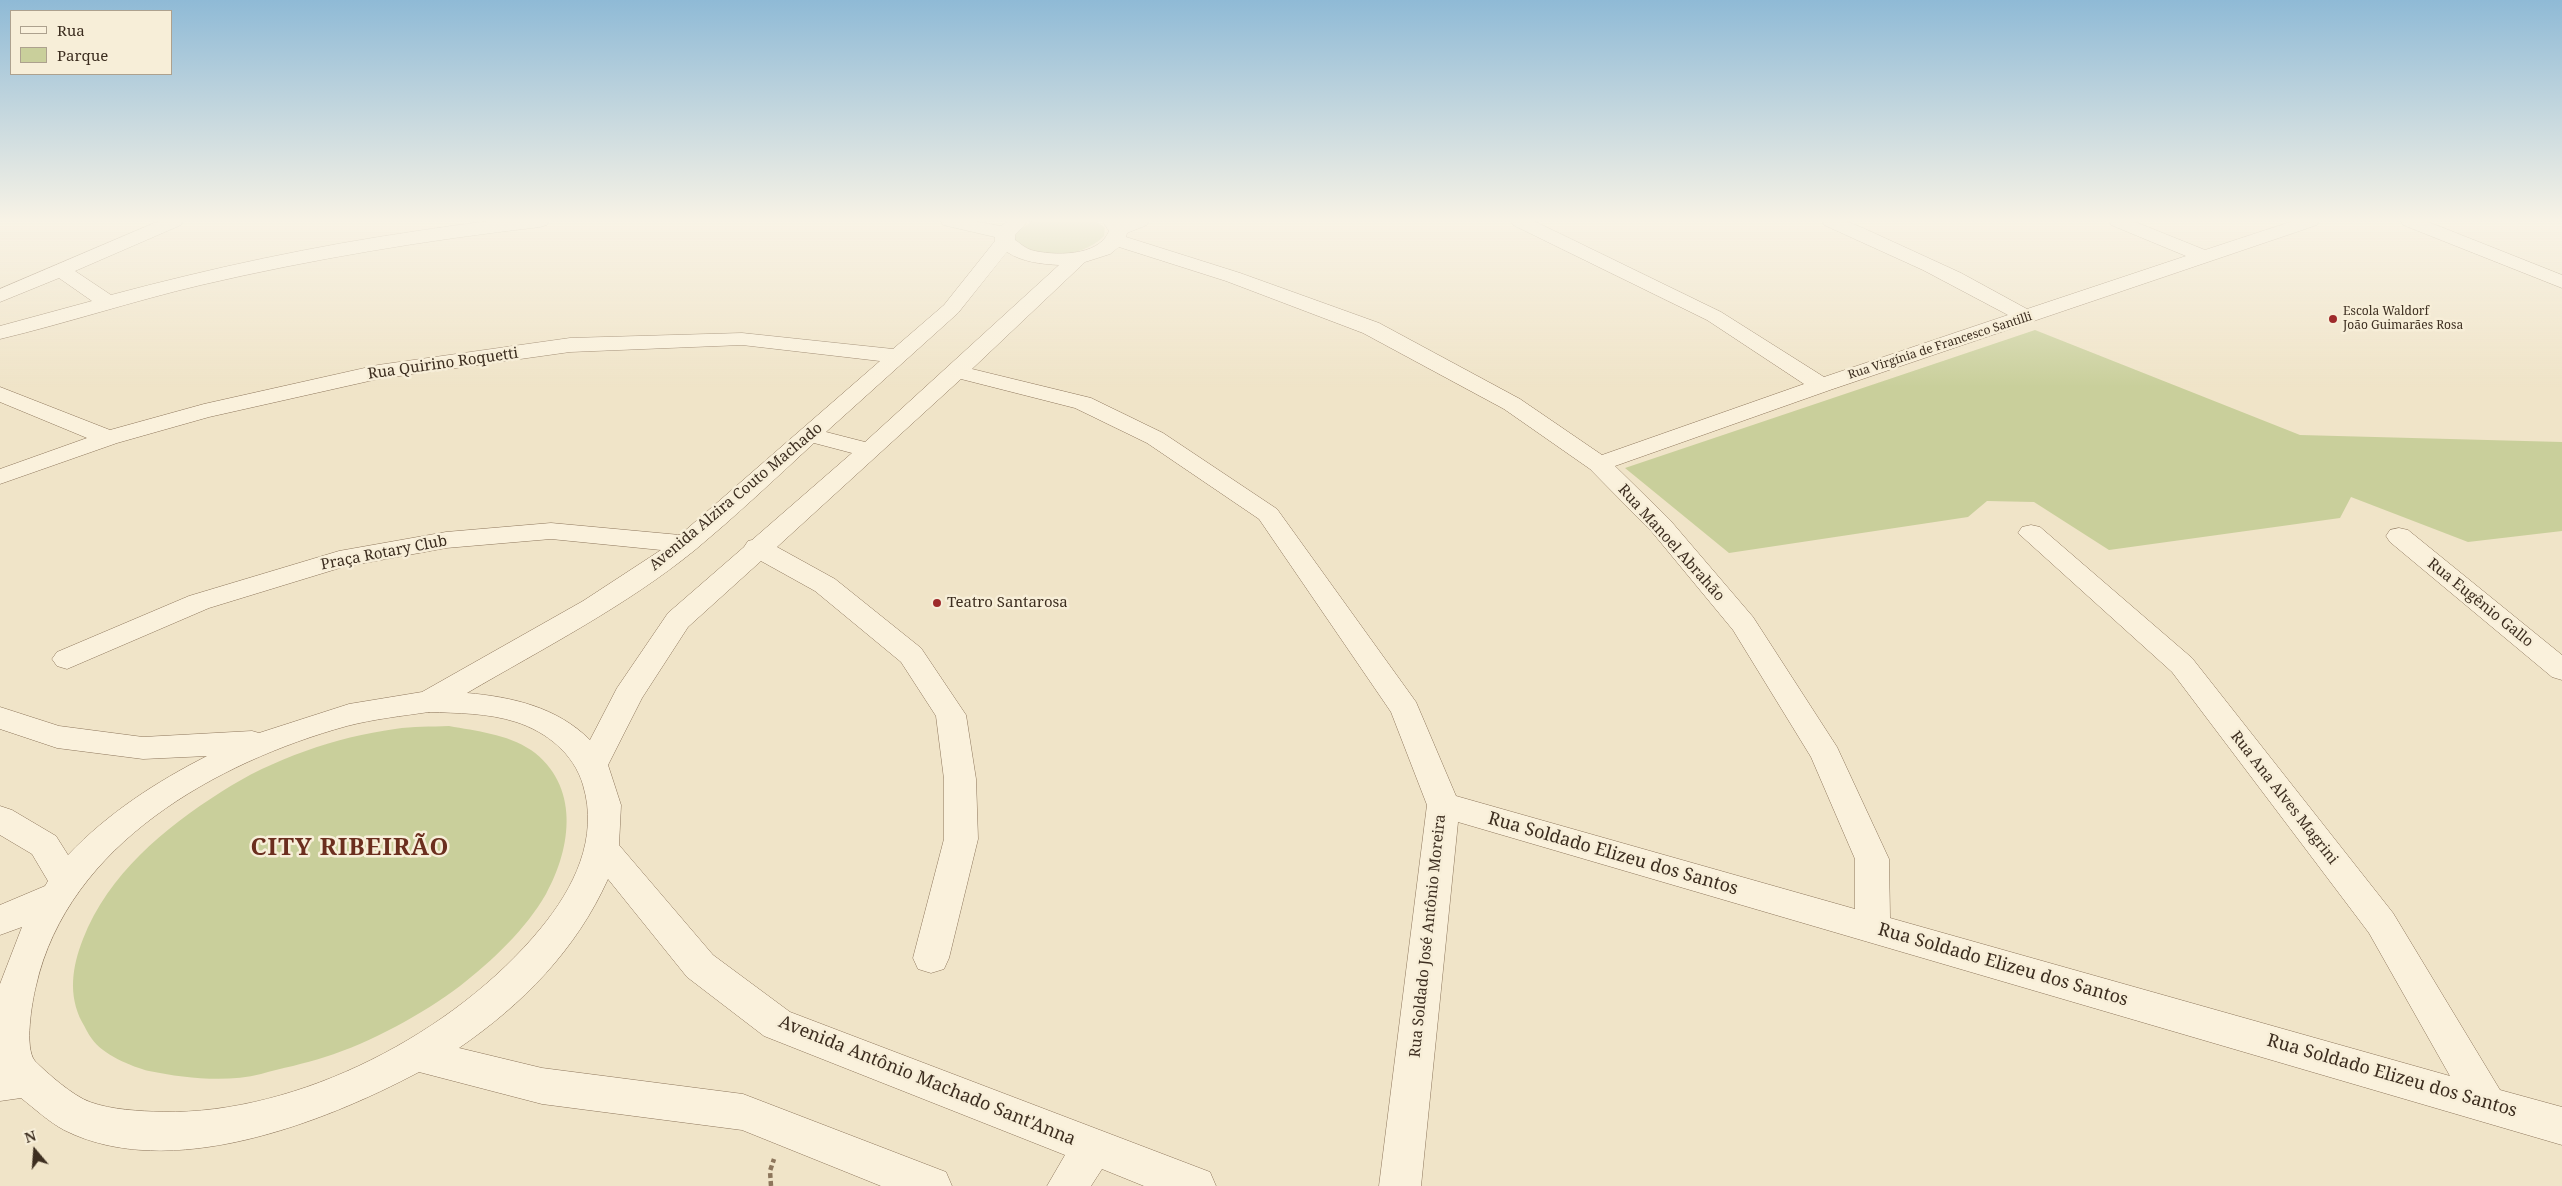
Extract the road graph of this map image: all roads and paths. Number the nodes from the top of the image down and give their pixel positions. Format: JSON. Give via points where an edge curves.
{"nodes":[{"id":1,"x":46,"y":276,"type":"edge"},
{"id":2,"x":70,"y":276,"type":"edge"},
{"id":3,"x":214,"y":276,"type":"edge"},
{"id":4,"x":976,"y":276,"type":"edge"},
{"id":5,"x":1063,"y":276,"type":"edge"},
{"id":6,"x":1229,"y":276,"type":"edge"},
{"id":7,"x":1633,"y":276,"type":"edge"},
{"id":8,"x":1952,"y":276,"type":"edge"},
{"id":9,"x":2148,"y":276,"type":"edge"},
{"id":10,"x":2548,"y":276,"type":"edge"},
{"id":11,"x":2562,"y":282,"type":"edge"},
{"id":12,"x":0,"y":296,"type":"edge"},
{"id":13,"x":106,"y":301,"type":"junction"},
{"id":14,"x":2026,"y":317,"type":"junction"},
{"id":15,"x":0,"y":333,"type":"edge"},
{"id":16,"x":898,"y":356,"type":"junction"},
{"id":17,"x":955,"y":371,"type":"junction"},
{"id":18,"x":1822,"y":385,"type":"junction"},
{"id":19,"x":0,"y":394,"type":"edge"},
{"id":20,"x":810,"y":435,"type":"junction"},
{"id":21,"x":109,"y":438,"type":"junction"},
{"id":22,"x":870,"y":450,"type":"junction"},
{"id":23,"x":1599,"y":464,"type":"junction"},
{"id":24,"x":0,"y":477,"type":"edge"},
{"id":25,"x":2031,"y":533,"type":"dead end"},
{"id":26,"x":2399,"y":536,"type":"dead end"},
{"id":27,"x":686,"y":544,"type":"junction"},
{"id":28,"x":757,"y":547,"type":"junction"},
{"id":29,"x":67,"y":659,"type":"dead end"},
{"id":30,"x":2562,"y":670,"type":"edge"},
{"id":31,"x":428,"y":701,"type":"junction"},
{"id":32,"x":0,"y":718,"type":"edge"},
{"id":33,"x":269,"y":741,"type":"junction"},
{"id":34,"x":593,"y":765,"type":"junction"},
{"id":35,"x":1443,"y":805,"type":"junction"},
{"id":36,"x":0,"y":819,"type":"edge"},
{"id":37,"x":603,"y":849,"type":"junction"},
{"id":38,"x":59,"y":889,"type":"junction"},
{"id":39,"x":0,"y":921,"type":"edge"},
{"id":40,"x":1873,"y":928,"type":"junction"},
{"id":41,"x":931,"y":958,"type":"dead end"},
{"id":42,"x":414,"y":1054,"type":"junction"},
{"id":43,"x":14,"y":1082,"type":"edge"},
{"id":44,"x":2487,"y":1104,"type":"junction"},
{"id":45,"x":2562,"y":1126,"type":"edge"},
{"id":46,"x":1093,"y":1147,"type":"junction"},
{"id":47,"x":931,"y":1186,"type":"edge"},
{"id":48,"x":1068,"y":1186,"type":"edge"},
{"id":49,"x":1195,"y":1186,"type":"edge"},
{"id":50,"x":1400,"y":1186,"type":"edge"}],
"edges":[{"from":1,"to":12,"type":"street"},
{"from":2,"to":13,"type":"street"},
{"from":3,"to":13,"type":"street"},
{"from":4,"to":16,"type":"street","name":"Avenida Alzira Couto Machado","via":[[951,310]]},
{"from":5,"to":17,"type":"street"},
{"from":6,"to":23,"type":"street","name":"Rua Manoel Abrahão","via":[[1371,328],[1512,404]]},
{"from":7,"to":18,"type":"street","via":[[1714,316]]},
{"from":8,"to":14,"type":"street"},
{"from":9,"to":14,"type":"street","name":"Rua Virgínia de Francesco Santilli"},
{"from":10,"to":11,"type":"street"},
{"from":13,"to":15,"type":"street"},
{"from":14,"to":18,"type":"street","name":"Rua Virgínia de Francesco Santilli"},
{"from":16,"to":20,"type":"street","name":"Avenida Alzira Couto Machado"},
{"from":16,"to":21,"type":"street","name":"Rua Quirino Roquetti","via":[[742,339],[570,345],[378,372],[204,410]]},
{"from":17,"to":22,"type":"street"},
{"from":17,"to":35,"type":"street","name":"Rua Soldado José Antônio Moreira","via":[[1083,403],[1155,438],[1268,514],[1405,710]]},
{"from":18,"to":23,"type":"street","name":"Rua Virgínia de Francesco Santilli"},
{"from":19,"to":21,"type":"street"},
{"from":20,"to":22,"type":"street"},
{"from":20,"to":27,"type":"street","name":"Avenida Alzira Couto Machado"},
{"from":21,"to":24,"type":"street","name":"Rua Quirino Roquetti"},
{"from":22,"to":28,"type":"street"},
{"from":23,"to":40,"type":"street","name":"Rua Manoel Abrahão","via":[[1661,526],[1743,624],[1826,755],[1872,859]]},
{"from":25,"to":44,"type":"street","name":"Rua Ana Alves Magrini","via":[[2182,665],[2381,923]]},
{"from":26,"to":30,"type":"street","name":"Rua Eugênio Gallo"},
{"from":27,"to":29,"type":"street","name":"Praça Rotary Club","via":[[551,531],[446,540],[339,559],[199,602]]},
{"from":27,"to":31,"type":"street","name":"Avenida Alzira Couto Machado","via":[[652,570],[560,626]]},
{"from":28,"to":34,"type":"street","via":[[678,620],[628,695]]},
{"from":28,"to":41,"type":"street","via":[[825,585],[911,655],[950,715],[960,779],[961,839]]},
{"from":31,"to":33,"type":"street","via":[[350,715]]},
{"from":31,"to":34,"type":"street","via":[[500,706],[557,727]]},
{"from":32,"to":33,"type":"street","via":[[57,737],[143,748]]},
{"from":33,"to":38,"type":"street","via":[[175,787],[102,842]]},
{"from":34,"to":37,"type":"street","via":[[605,804]]},
{"from":35,"to":40,"type":"street","name":"Rua Soldado Elizeu dos Santos"},
{"from":35,"to":50,"type":"street","name":"Rua Soldado José Antônio Moreira"},
{"from":36,"to":38,"type":"street","via":[[44,845]]},
{"from":37,"to":42,"type":"street","via":[[584,892],[557,935],[518,979],[468,1021]]},
{"from":37,"to":46,"type":"street","name":"Avenida Antônio Machado Sant'Anna","via":[[700,966],[777,1024]]},
{"from":38,"to":39,"type":"street"},
{"from":38,"to":43,"type":"street","via":[[15,957],[4,996],[3,1032],[14,1065]]},
{"from":40,"to":44,"type":"street","name":"Rua Soldado Elizeu dos Santos"},
{"from":42,"to":43,"type":"street","via":[[340,1093],[268,1117],[197,1129],[132,1129],[77,1117]]},
{"from":42,"to":47,"type":"street","via":[[542,1086],[743,1112]]},
{"from":44,"to":45,"type":"street","name":"Rua Soldado Elizeu dos Santos"},
{"from":46,"to":48,"type":"street"},
{"from":46,"to":49,"type":"street","name":"Avenida Antônio Machado Sant'Anna"}]}
